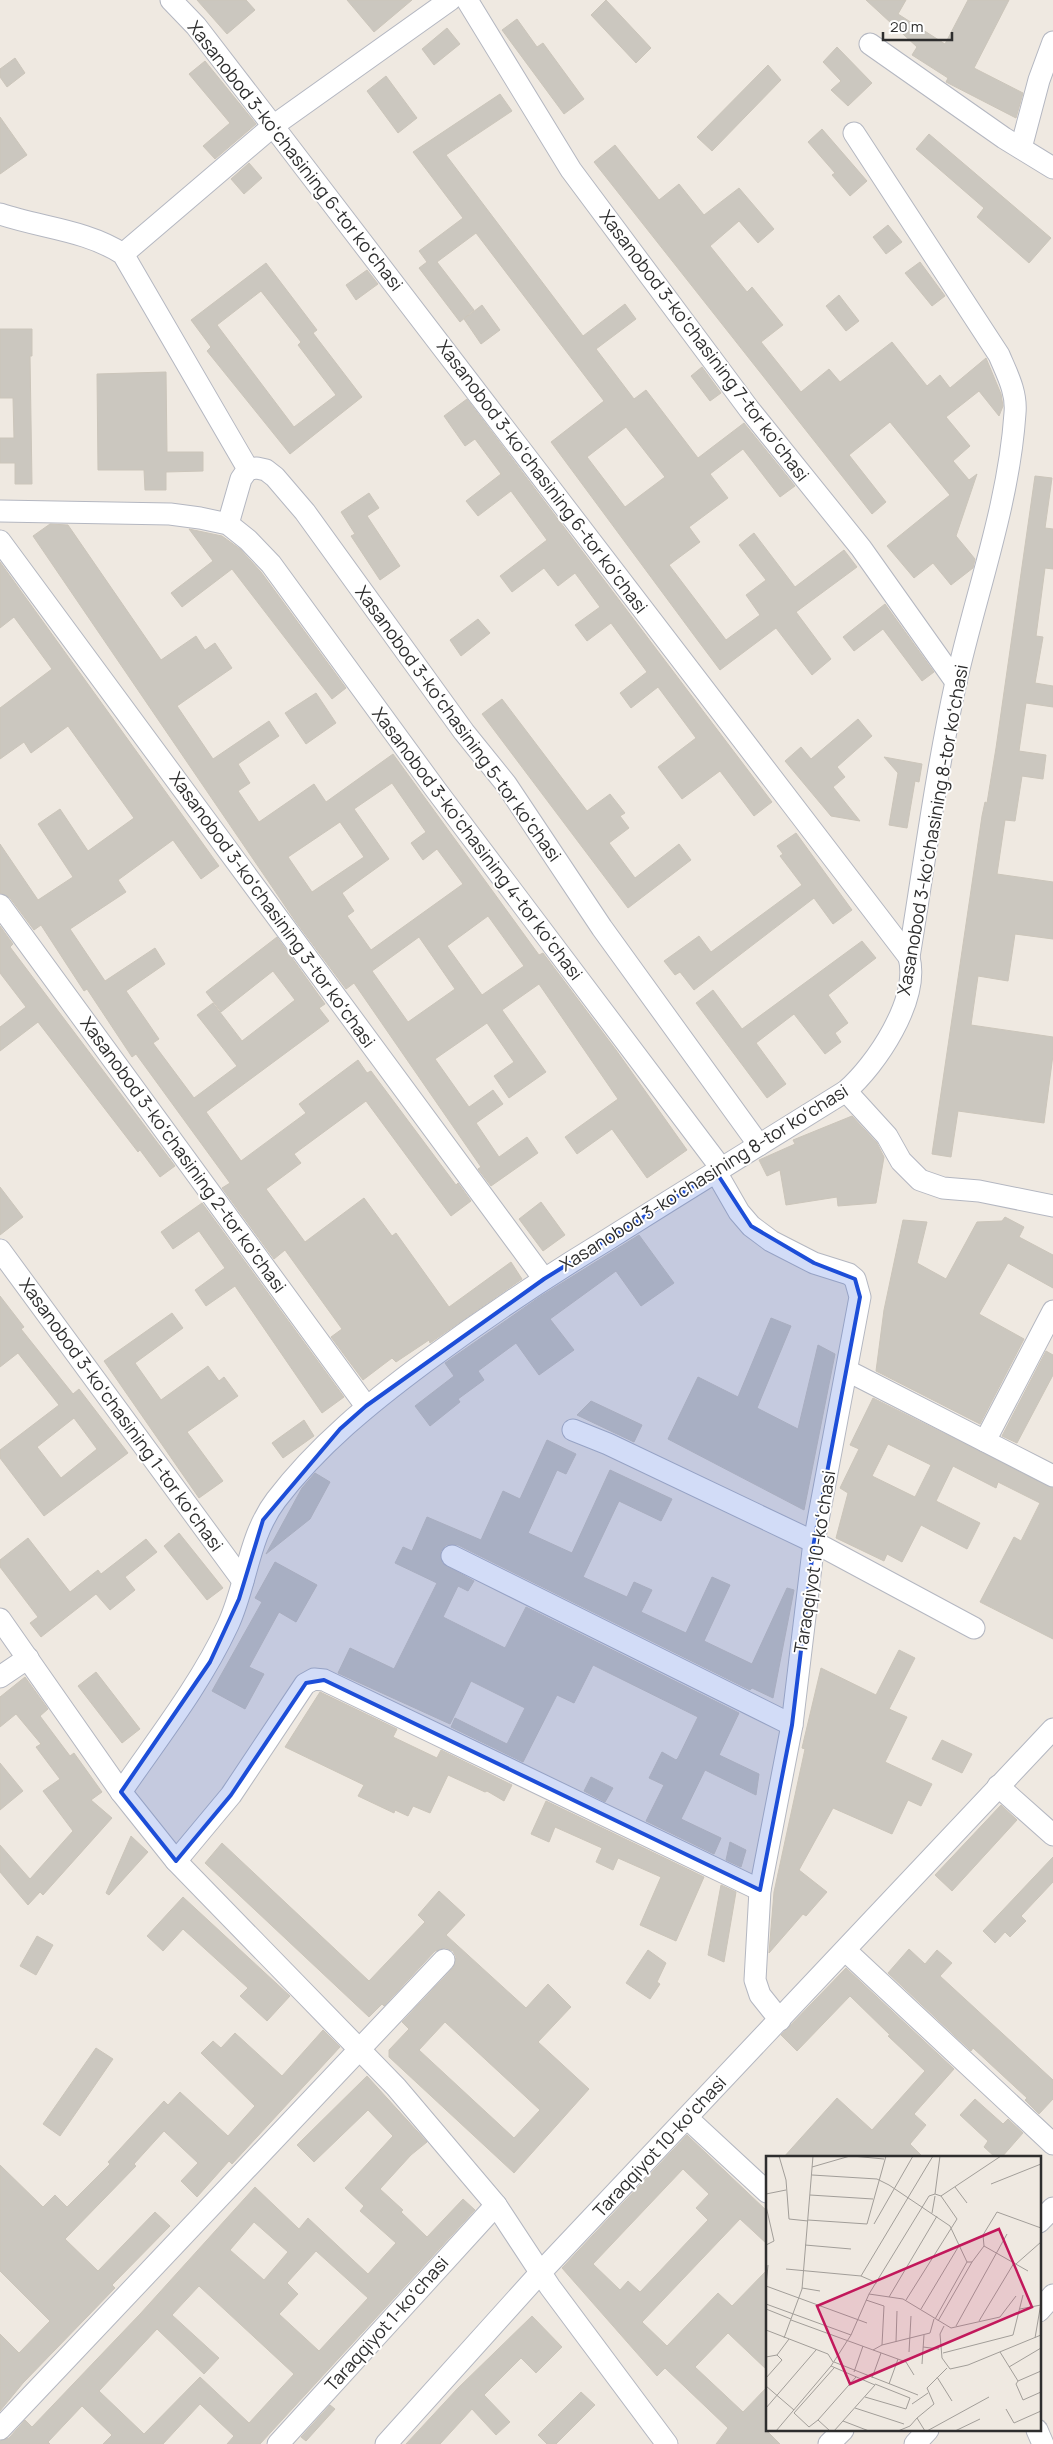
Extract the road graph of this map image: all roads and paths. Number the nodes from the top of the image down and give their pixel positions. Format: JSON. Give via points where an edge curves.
{"nodes":[{"id":1,"x":171,"y":0,"type":"edge"},
{"id":2,"x":450,"y":0,"type":"edge"},
{"id":3,"x":467,"y":0,"type":"edge"},
{"id":4,"x":1053,"y":42,"type":"edge"},
{"id":5,"x":870,"y":44,"type":"dead end"},
{"id":6,"x":273,"y":126,"type":"junction"},
{"id":7,"x":854,"y":133,"type":"dead end"},
{"id":8,"x":1021,"y":148,"type":"junction"},
{"id":9,"x":1053,"y":168,"type":"edge"},
{"id":10,"x":0,"y":214,"type":"edge"},
{"id":11,"x":123,"y":254,"type":"junction"},
{"id":12,"x":248,"y":469,"type":"junction"},
{"id":13,"x":0,"y":511,"type":"edge"},
{"id":14,"x":228,"y":524,"type":"junction"},
{"id":15,"x":0,"y":541,"type":"edge"},
{"id":16,"x":956,"y":682,"type":"junction"},
{"id":17,"x":0,"y":905,"type":"edge"},
{"id":18,"x":910,"y":957,"type":"junction"},
{"id":19,"x":846,"y":1091,"type":"junction"},
{"id":20,"x":759,"y":1144,"type":"junction"},
{"id":21,"x":719,"y":1170,"type":"junction"},
{"id":22,"x":1053,"y":1206,"type":"edge"},
{"id":23,"x":0,"y":1250,"type":"edge"},
{"id":24,"x":544,"y":1279,"type":"junction"},
{"id":25,"x":1053,"y":1310,"type":"edge"},
{"id":26,"x":848,"y":1371,"type":"junction"},
{"id":27,"x":366,"y":1406,"type":"junction"},
{"id":28,"x":573,"y":1430,"type":"dead end"},
{"id":29,"x":985,"y":1441,"type":"junction"},
{"id":30,"x":1053,"y":1476,"type":"edge"},
{"id":31,"x":814,"y":1542,"type":"junction"},
{"id":32,"x":452,"y":1556,"type":"dead end"},
{"id":33,"x":243,"y":1581,"type":"junction"},
{"id":34,"x":0,"y":1619,"type":"edge"},
{"id":35,"x":974,"y":1628,"type":"dead end"},
{"id":36,"x":28,"y":1658,"type":"junction"},
{"id":37,"x":0,"y":1677,"type":"edge"},
{"id":38,"x":792,"y":1725,"type":"junction"},
{"id":39,"x":1053,"y":1729,"type":"edge"},
{"id":40,"x":998,"y":1786,"type":"junction"},
{"id":41,"x":121,"y":1792,"type":"junction"},
{"id":42,"x":1053,"y":1835,"type":"edge"},
{"id":43,"x":176,"y":1861,"type":"junction"},
{"id":44,"x":760,"y":1890,"type":"junction"},
{"id":45,"x":846,"y":1951,"type":"junction"},
{"id":46,"x":444,"y":1960,"type":"dead end"},
{"id":47,"x":780,"y":2020,"type":"junction"},
{"id":48,"x":358,"y":2050,"type":"junction"},
{"id":49,"x":687,"y":2118,"type":"junction"},
{"id":50,"x":1053,"y":2144,"type":"edge"},
{"id":51,"x":766,"y":2191,"type":"edge"},
{"id":52,"x":496,"y":2205,"type":"junction"},
{"id":53,"x":1053,"y":2208,"type":"edge"},
{"id":54,"x":1040,"y":2221,"type":"edge"},
{"id":55,"x":540,"y":2273,"type":"junction"},
{"id":56,"x":1053,"y":2295,"type":"edge"},
{"id":57,"x":1040,"y":2310,"type":"edge"},
{"id":58,"x":0,"y":2429,"type":"edge"},
{"id":59,"x":841,"y":2432,"type":"edge"},
{"id":60,"x":926,"y":2432,"type":"edge"},
{"id":61,"x":1038,"y":2432,"type":"edge"},
{"id":62,"x":278,"y":2444,"type":"edge"},
{"id":63,"x":386,"y":2444,"type":"edge"},
{"id":64,"x":667,"y":2444,"type":"edge"},
{"id":65,"x":830,"y":2444,"type":"edge"},
{"id":66,"x":915,"y":2444,"type":"edge"},
{"id":67,"x":1042,"y":2444,"type":"edge"}],
"edges":[{"from":1,"to":6,"type":"street","name":"Xasanobod 3-koʻchasining 6-tor koʻchasi","via":[[196,26]]},
{"from":2,"to":6,"type":"street"},
{"from":3,"to":16,"type":"street","name":"Xasanobod 3-koʻchasining 7-tor koʻchasi","via":[[570,170],[749,409],[861,548]]},
{"from":4,"to":8,"type":"street"},
{"from":5,"to":8,"type":"street"},
{"from":6,"to":11,"type":"street"},
{"from":6,"to":18,"type":"street","name":"Xasanobod 3-koʻchasining 6-tor koʻchasi"},
{"from":7,"to":16,"type":"street","name":"Xasanobod 3-koʻchasining 8-tor koʻchasi","via":[[999,355],[1013,387],[1015,411],[1004,487]]},
{"from":8,"to":9,"type":"street"},
{"from":10,"to":11,"type":"street","via":[[94,238]]},
{"from":11,"to":12,"type":"street"},
{"from":12,"to":14,"type":"street","via":[[241,479]]},
{"from":12,"to":20,"type":"street","name":"Xasanobod 3-koʻchasining 5-tor koʻchasi","via":[[266,470],[275,476],[304,512],[464,732],[506,784],[602,928]]},
{"from":13,"to":14,"type":"street","via":[[170,514]]},
{"from":14,"to":21,"type":"street","name":"Xasanobod 3-koʻchasining 4-tor koʻchasi","via":[[271,564]]},
{"from":15,"to":24,"type":"street","name":"Xasanobod 3-koʻchasining 3-tor koʻchasi"},
{"from":16,"to":18,"type":"street","name":"Xasanobod 3-koʻchasining 8-tor koʻchasi"},
{"from":17,"to":27,"type":"street","name":"Xasanobod 3-koʻchasining 2-tor koʻchasi"},
{"from":18,"to":19,"type":"street","name":"Xasanobod 3-koʻchasining 8-tor koʻchasi","via":[[912,975],[899,1017],[863,1076]]},
{"from":19,"to":20,"type":"street","name":"Xasanobod 3-koʻchasining 8-tor koʻchasi"},
{"from":19,"to":22,"type":"street","via":[[887,1136],[901,1161],[920,1180],[943,1188],[979,1191]]},
{"from":20,"to":21,"type":"street","name":"Xasanobod 3-koʻchasining 8-tor koʻchasi"},
{"from":21,"to":24,"type":"street","name":"Xasanobod 3-koʻchasining 8-tor koʻchasi"},
{"from":21,"to":26,"type":"street","name":"Taraqqiyot 10-koʻchasi","via":[[739,1212],[751,1226],[788,1250],[855,1279],[860,1297]]},
{"from":23,"to":33,"type":"street","name":"Xasanobod 3-koʻchasining 1-tor koʻchasi"},
{"from":24,"to":27,"type":"street","name":"Xasanobod 3-koʻchasining 8-tor koʻchasi"},
{"from":25,"to":29,"type":"street"},
{"from":26,"to":29,"type":"street"},
{"from":26,"to":31,"type":"street","name":"Taraqqiyot 10-koʻchasi"},
{"from":27,"to":33,"type":"street","name":"Xasanobod 3-koʻchasining 8-tor koʻchasi","via":[[340,1429],[277,1499],[253,1543]]},
{"from":28,"to":31,"type":"street"},
{"from":29,"to":30,"type":"street"},
{"from":31,"to":35,"type":"street"},
{"from":31,"to":38,"type":"street","name":"Taraqqiyot 10-koʻchasi"},
{"from":32,"to":38,"type":"street"},
{"from":33,"to":41,"type":"street","name":"Xasanobod 3-koʻchasining 8-tor koʻchasi","via":[[239,1599],[210,1662]]},
{"from":34,"to":36,"type":"street"},
{"from":36,"to":37,"type":"street"},
{"from":36,"to":41,"type":"street"},
{"from":38,"to":44,"type":"street","name":"Taraqqiyot 10-koʻchasi"},
{"from":39,"to":40,"type":"street","name":"Taraqqiyot 10-koʻchasi"},
{"from":40,"to":42,"type":"street"},
{"from":40,"to":45,"type":"street","name":"Taraqqiyot 10-koʻchasi"},
{"from":41,"to":43,"type":"street"},
{"from":43,"to":44,"type":"street","via":[[231,1795],[305,1684],[324,1680]]},
{"from":43,"to":48,"type":"street"},
{"from":44,"to":47,"type":"street","name":"Taraqqiyot 10-koʻchasi","via":[[754,1980],[760,1996]]},
{"from":45,"to":47,"type":"street","name":"Taraqqiyot 10-koʻchasi"},
{"from":45,"to":50,"type":"street"},
{"from":46,"to":48,"type":"street"},
{"from":47,"to":49,"type":"street","name":"Taraqqiyot 10-koʻchasi"},
{"from":48,"to":52,"type":"street","via":[[396,2087]]},
{"from":48,"to":58,"type":"street"},
{"from":49,"to":51,"type":"street"},
{"from":49,"to":55,"type":"street","name":"Taraqqiyot 10-koʻchasi"},
{"from":52,"to":55,"type":"street"},
{"from":52,"to":62,"type":"street","name":"Taraqqiyot 1-koʻchasi"},
{"from":53,"to":54,"type":"street"},
{"from":55,"to":63,"type":"street"},
{"from":55,"to":64,"type":"street"},
{"from":56,"to":57,"type":"street"},
{"from":59,"to":65,"type":"street"},
{"from":60,"to":66,"type":"street"},
{"from":61,"to":67,"type":"street"}]}
